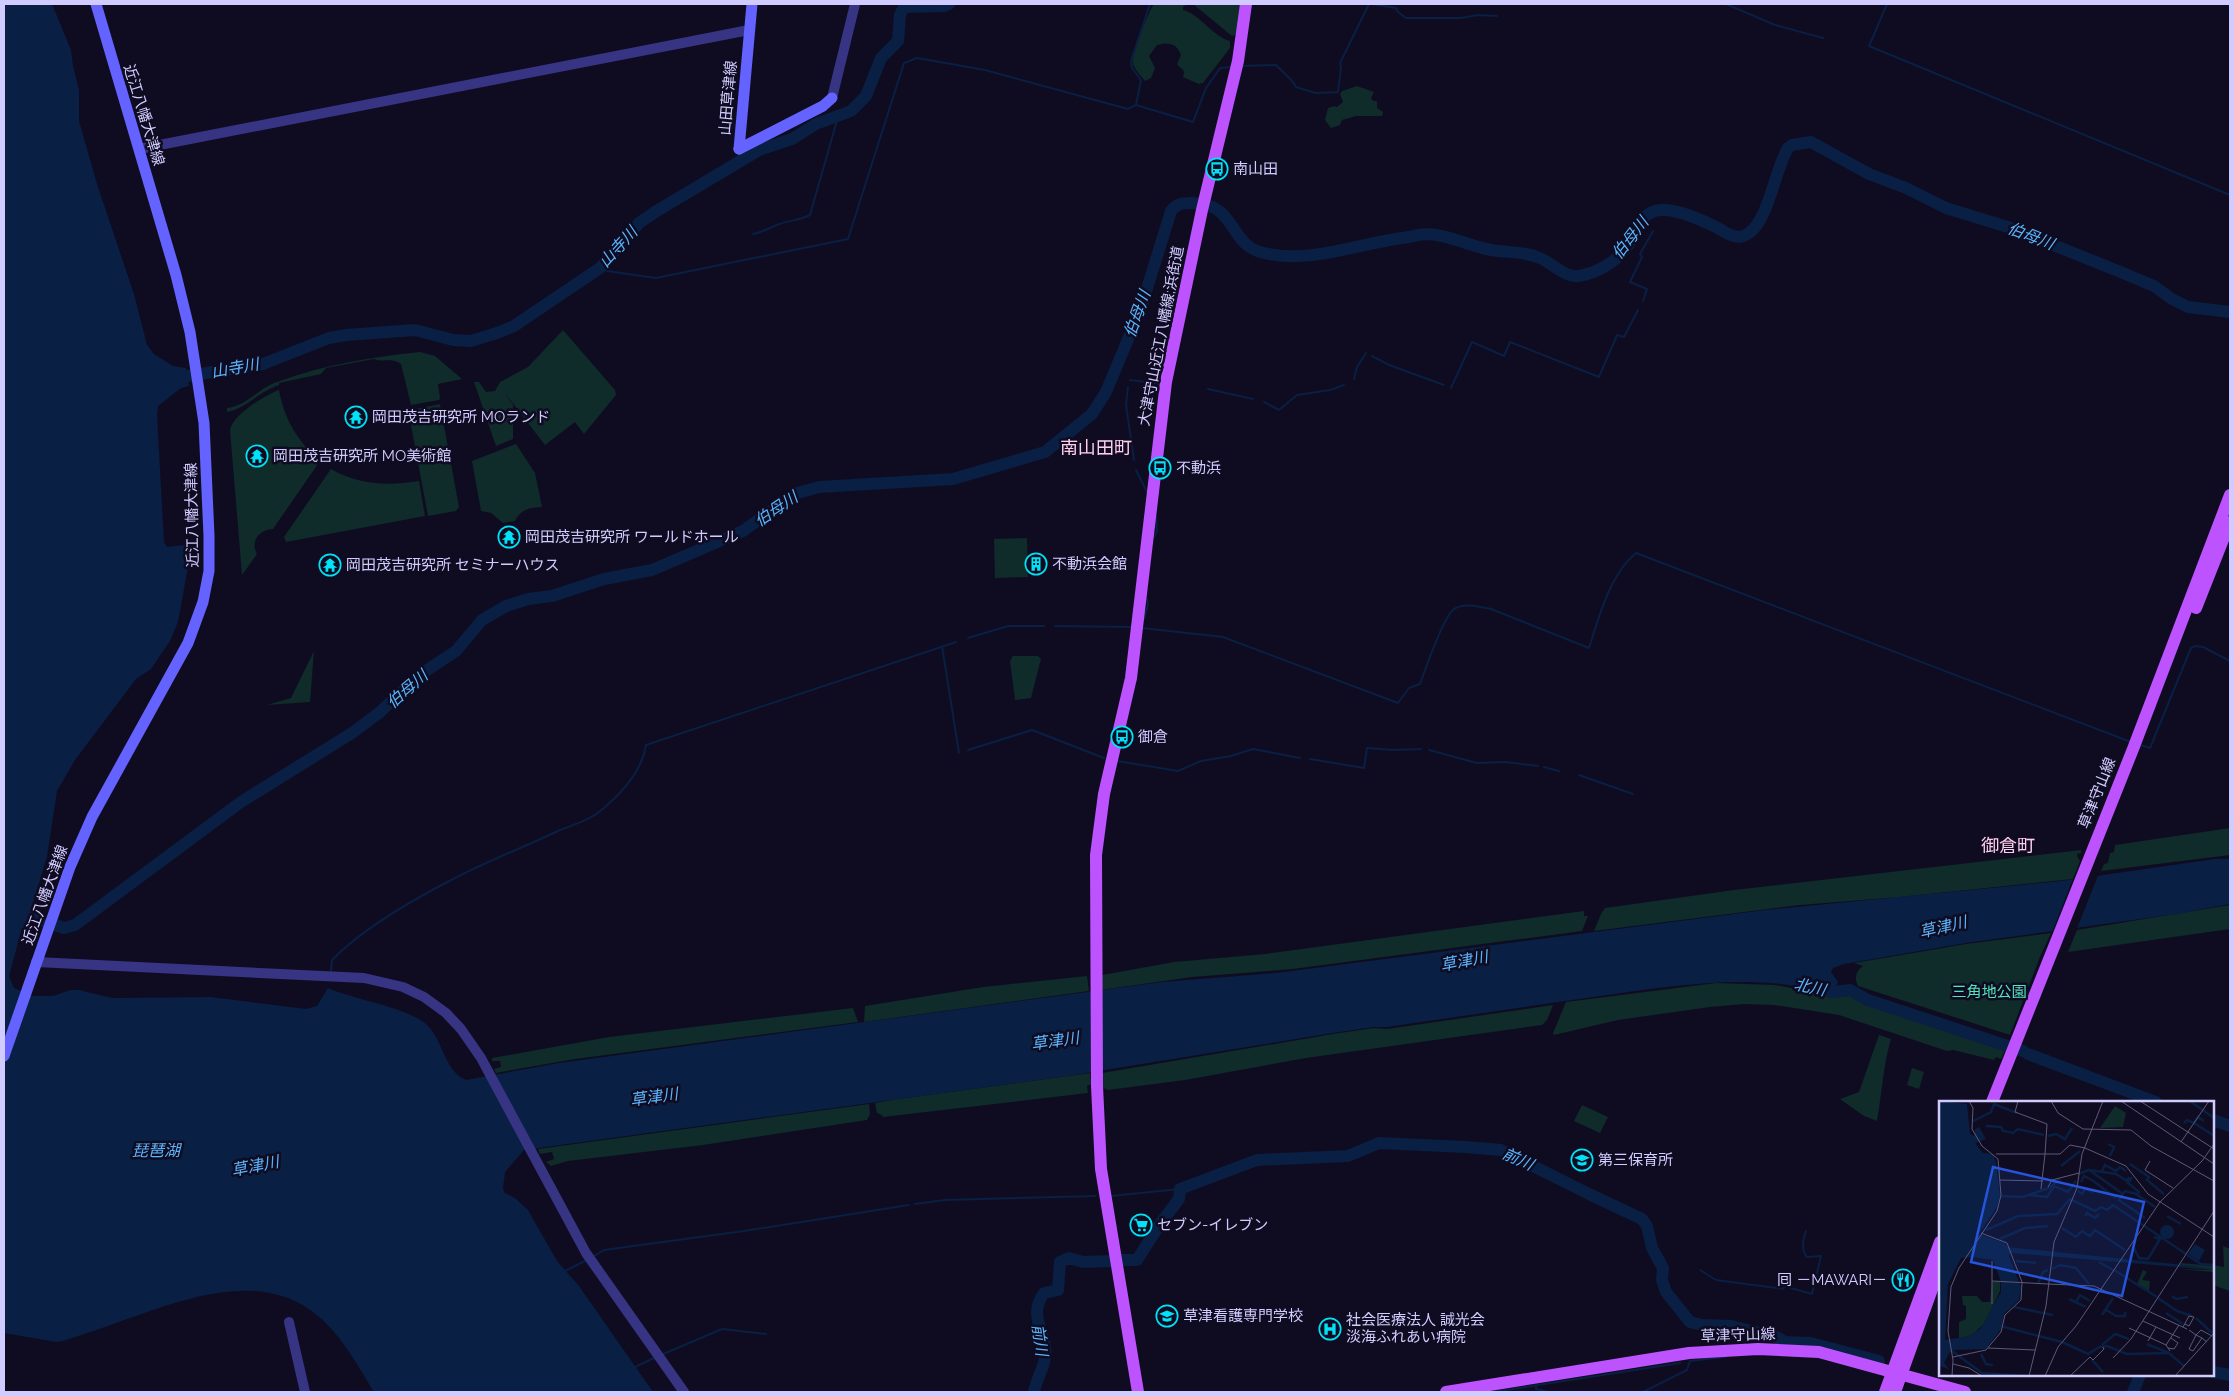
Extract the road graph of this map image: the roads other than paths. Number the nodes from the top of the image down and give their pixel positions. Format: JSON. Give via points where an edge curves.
{"nodes":[{"id":1,"x":96,"y":4,"type":"edge"},
{"id":2,"x":752,"y":4,"type":"edge"},
{"id":3,"x":855,"y":4,"type":"edge"},
{"id":4,"x":1246,"y":4,"type":"edge"},
{"id":5,"x":749,"y":30,"type":"junction"},
{"id":6,"x":832,"y":98,"type":"joint"},
{"id":7,"x":139,"y":149,"type":"junction"},
{"id":8,"x":2230,"y":495,"type":"edge"},
{"id":9,"x":2230,"y":522,"type":"edge"},
{"id":10,"x":2094,"y":856,"type":"junction"},
{"id":11,"x":36,"y":962,"type":"junction"},
{"id":12,"x":4,"y":1056,"type":"edge"},
{"id":13,"x":2008,"y":1073,"type":"junction"},
{"id":14,"x":1993,"y":1101,"type":"edge"},
{"id":15,"x":2000,"y":1101,"type":"edge"},
{"id":16,"x":1939,"y":1245,"type":"edge"},
{"id":17,"x":1939,"y":1269,"type":"edge"},
{"id":18,"x":289,"y":1322,"type":"dead end"},
{"id":19,"x":1897,"y":1373,"type":"junction"},
{"id":20,"x":305,"y":1392,"type":"edge"},
{"id":21,"x":684,"y":1392,"type":"edge"},
{"id":22,"x":1138,"y":1392,"type":"edge"},
{"id":23,"x":1446,"y":1392,"type":"edge"},
{"id":24,"x":1885,"y":1392,"type":"edge"},
{"id":25,"x":1895,"y":1392,"type":"edge"},
{"id":26,"x":1965,"y":1392,"type":"edge"}],
"edges":[{"from":1,"to":7,"type":"main road","name":"近江八幡大津線"},
{"from":2,"to":5,"type":"main road","name":"山田草津線"},
{"from":3,"to":6,"type":"street"},
{"from":4,"to":22,"type":"main road","name":"大津守山近江八幡線;浜街道","via":[[1238,61],[1202,210],[1166,382],[1131,678],[1098,832],[1095,889],[1101,1169]]},
{"from":5,"to":6,"type":"main road","name":"山田草津線","via":[[739,149],[823,106]]},
{"from":5,"to":7,"type":"street"},
{"from":7,"to":11,"type":"main road","name":"近江八幡大津線","via":[[176,275],[196,365],[206,451],[210,554],[203,602],[188,643],[82,839]]},
{"from":8,"to":10,"type":"main road","name":"草津守山線"},
{"from":9,"to":10,"type":"main road","name":"草津守山線"},
{"from":10,"to":13,"type":"main road","name":"草津守山線"},
{"from":11,"to":12,"type":"main road","name":"近江八幡大津線"},
{"from":11,"to":21,"type":"street","via":[[364,978],[383,981],[424,997],[461,1029],[485,1066],[588,1258]]},
{"from":13,"to":14,"type":"main road","name":"草津守山線"},
{"from":13,"to":15,"type":"main road","name":"草津守山線"},
{"from":16,"to":19,"type":"main road"},
{"from":17,"to":19,"type":"main road"},
{"from":18,"to":20,"type":"street"},
{"from":19,"to":23,"type":"main road","name":"草津守山線","via":[[1819,1352],[1720,1350]]},
{"from":19,"to":24,"type":"main road"},
{"from":19,"to":25,"type":"main road"},
{"from":19,"to":26,"type":"main road","name":"草津守山線"}]}
